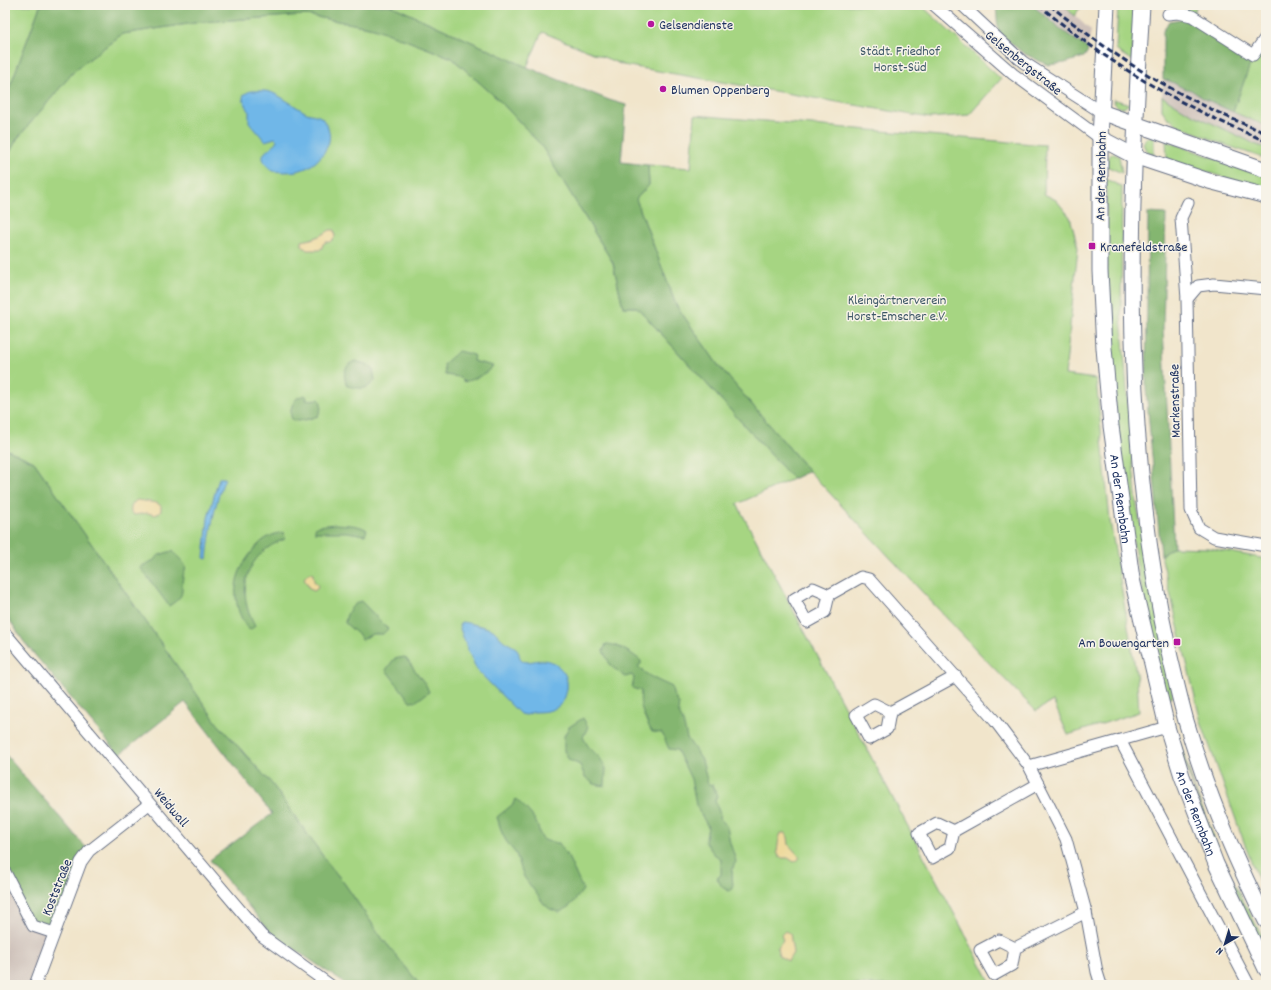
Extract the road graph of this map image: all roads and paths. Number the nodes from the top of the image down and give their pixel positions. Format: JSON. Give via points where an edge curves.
{"nodes":[{"id":1,"x":934,"y":5,"type":"edge"},
{"id":2,"x":962,"y":5,"type":"edge"},
{"id":3,"x":1107,"y":5,"type":"edge"},
{"id":4,"x":1142,"y":5,"type":"edge"},
{"id":5,"x":1168,"y":14,"type":"dead end"},
{"id":6,"x":1266,"y":37,"type":"edge"},
{"id":7,"x":1101,"y":112,"type":"junction"},
{"id":8,"x":1135,"y":124,"type":"junction"},
{"id":9,"x":1100,"y":138,"type":"junction"},
{"id":10,"x":1134,"y":156,"type":"junction"},
{"id":11,"x":1266,"y":170,"type":"edge"},
{"id":12,"x":1266,"y":196,"type":"edge"},
{"id":13,"x":1188,"y":203,"type":"dead end"},
{"id":14,"x":1266,"y":289,"type":"edge"},
{"id":15,"x":1187,"y":299,"type":"junction"},
{"id":16,"x":1266,"y":546,"type":"edge"},
{"id":17,"x":829,"y":595,"type":"dead end"},
{"id":18,"x":5,"y":633,"type":"edge"},
{"id":19,"x":956,"y":676,"type":"junction"},
{"id":20,"x":890,"y":712,"type":"dead end"},
{"id":21,"x":1186,"y":722,"type":"junction"},
{"id":22,"x":1167,"y":727,"type":"junction"},
{"id":23,"x":1120,"y":740,"type":"junction"},
{"id":24,"x":1029,"y":766,"type":"junction"},
{"id":25,"x":1038,"y":784,"type":"junction"},
{"id":26,"x":149,"y":804,"type":"junction"},
{"id":27,"x":954,"y":831,"type":"dead end"},
{"id":28,"x":5,"y":872,"type":"edge"},
{"id":29,"x":1086,"y":912,"type":"junction"},
{"id":30,"x":1266,"y":922,"type":"edge"},
{"id":31,"x":54,"y":933,"type":"junction"},
{"id":32,"x":1015,"y":948,"type":"dead end"},
{"id":33,"x":1266,"y":969,"type":"edge"},
{"id":34,"x":35,"y":985,"type":"edge"},
{"id":35,"x":330,"y":985,"type":"edge"},
{"id":36,"x":1101,"y":985,"type":"edge"},
{"id":37,"x":1249,"y":985,"type":"edge"}],
"edges":[{"from":1,"to":9,"type":"street","name":"Gelsenbergstraße","via":[[1013,74]]},
{"from":2,"to":7,"type":"street","name":"Gelsenbergstraße","via":[[1023,62]]},
{"from":3,"to":7,"type":"main road","name":"An der Rennbahn"},
{"from":4,"to":8,"type":"main road","name":"An der Rennbahn"},
{"from":5,"to":6,"type":"street","via":[[1192,16],[1253,55]]},
{"from":7,"to":8,"type":"main road"},
{"from":7,"to":9,"type":"main road","name":"An der Rennbahn"},
{"from":8,"to":10,"type":"main road","name":"An der Rennbahn"},
{"from":8,"to":11,"type":"main road"},
{"from":9,"to":10,"type":"main road"},
{"from":9,"to":22,"type":"main road","name":"An der Rennbahn","via":[[1100,271],[1110,426],[1132,580]]},
{"from":10,"to":12,"type":"main road","via":[[1209,181]]},
{"from":10,"to":21,"type":"main road","name":"An der Rennbahn","via":[[1133,368],[1141,480],[1160,614]]},
{"from":13,"to":15,"type":"street","name":"Markenstraße","via":[[1181,218]]},
{"from":14,"to":15,"type":"street","via":[[1214,284],[1198,286]]},
{"from":15,"to":16,"type":"street","name":"Markenstraße","via":[[1191,510],[1199,528],[1214,537]]},
{"from":17,"to":19,"type":"street","via":[[861,577],[869,579]]},
{"from":18,"to":26,"type":"street","name":"Weidwall"},
{"from":19,"to":20,"type":"street"},
{"from":19,"to":24,"type":"street"},
{"from":21,"to":22,"type":"main road"},
{"from":21,"to":30,"type":"main road","name":"An der Rennbahn","via":[[1233,852]]},
{"from":22,"to":23,"type":"street"},
{"from":22,"to":33,"type":"main road","name":"An der Rennbahn","via":[[1182,776],[1216,864]]},
{"from":23,"to":24,"type":"street"},
{"from":23,"to":37,"type":"street","name":"An der Rennbahn"},
{"from":24,"to":25,"type":"street"},
{"from":25,"to":27,"type":"street"},
{"from":25,"to":29,"type":"street","via":[[1066,839]]},
{"from":26,"to":31,"type":"street","name":"Koststraße","via":[[89,852],[81,862]]},
{"from":26,"to":35,"type":"street","name":"Weidwall","via":[[262,936]]},
{"from":28,"to":31,"type":"street","via":[[33,926]]},
{"from":29,"to":32,"type":"street"},
{"from":29,"to":36,"type":"street"},
{"from":31,"to":34,"type":"street","name":"Koststraße"}]}
